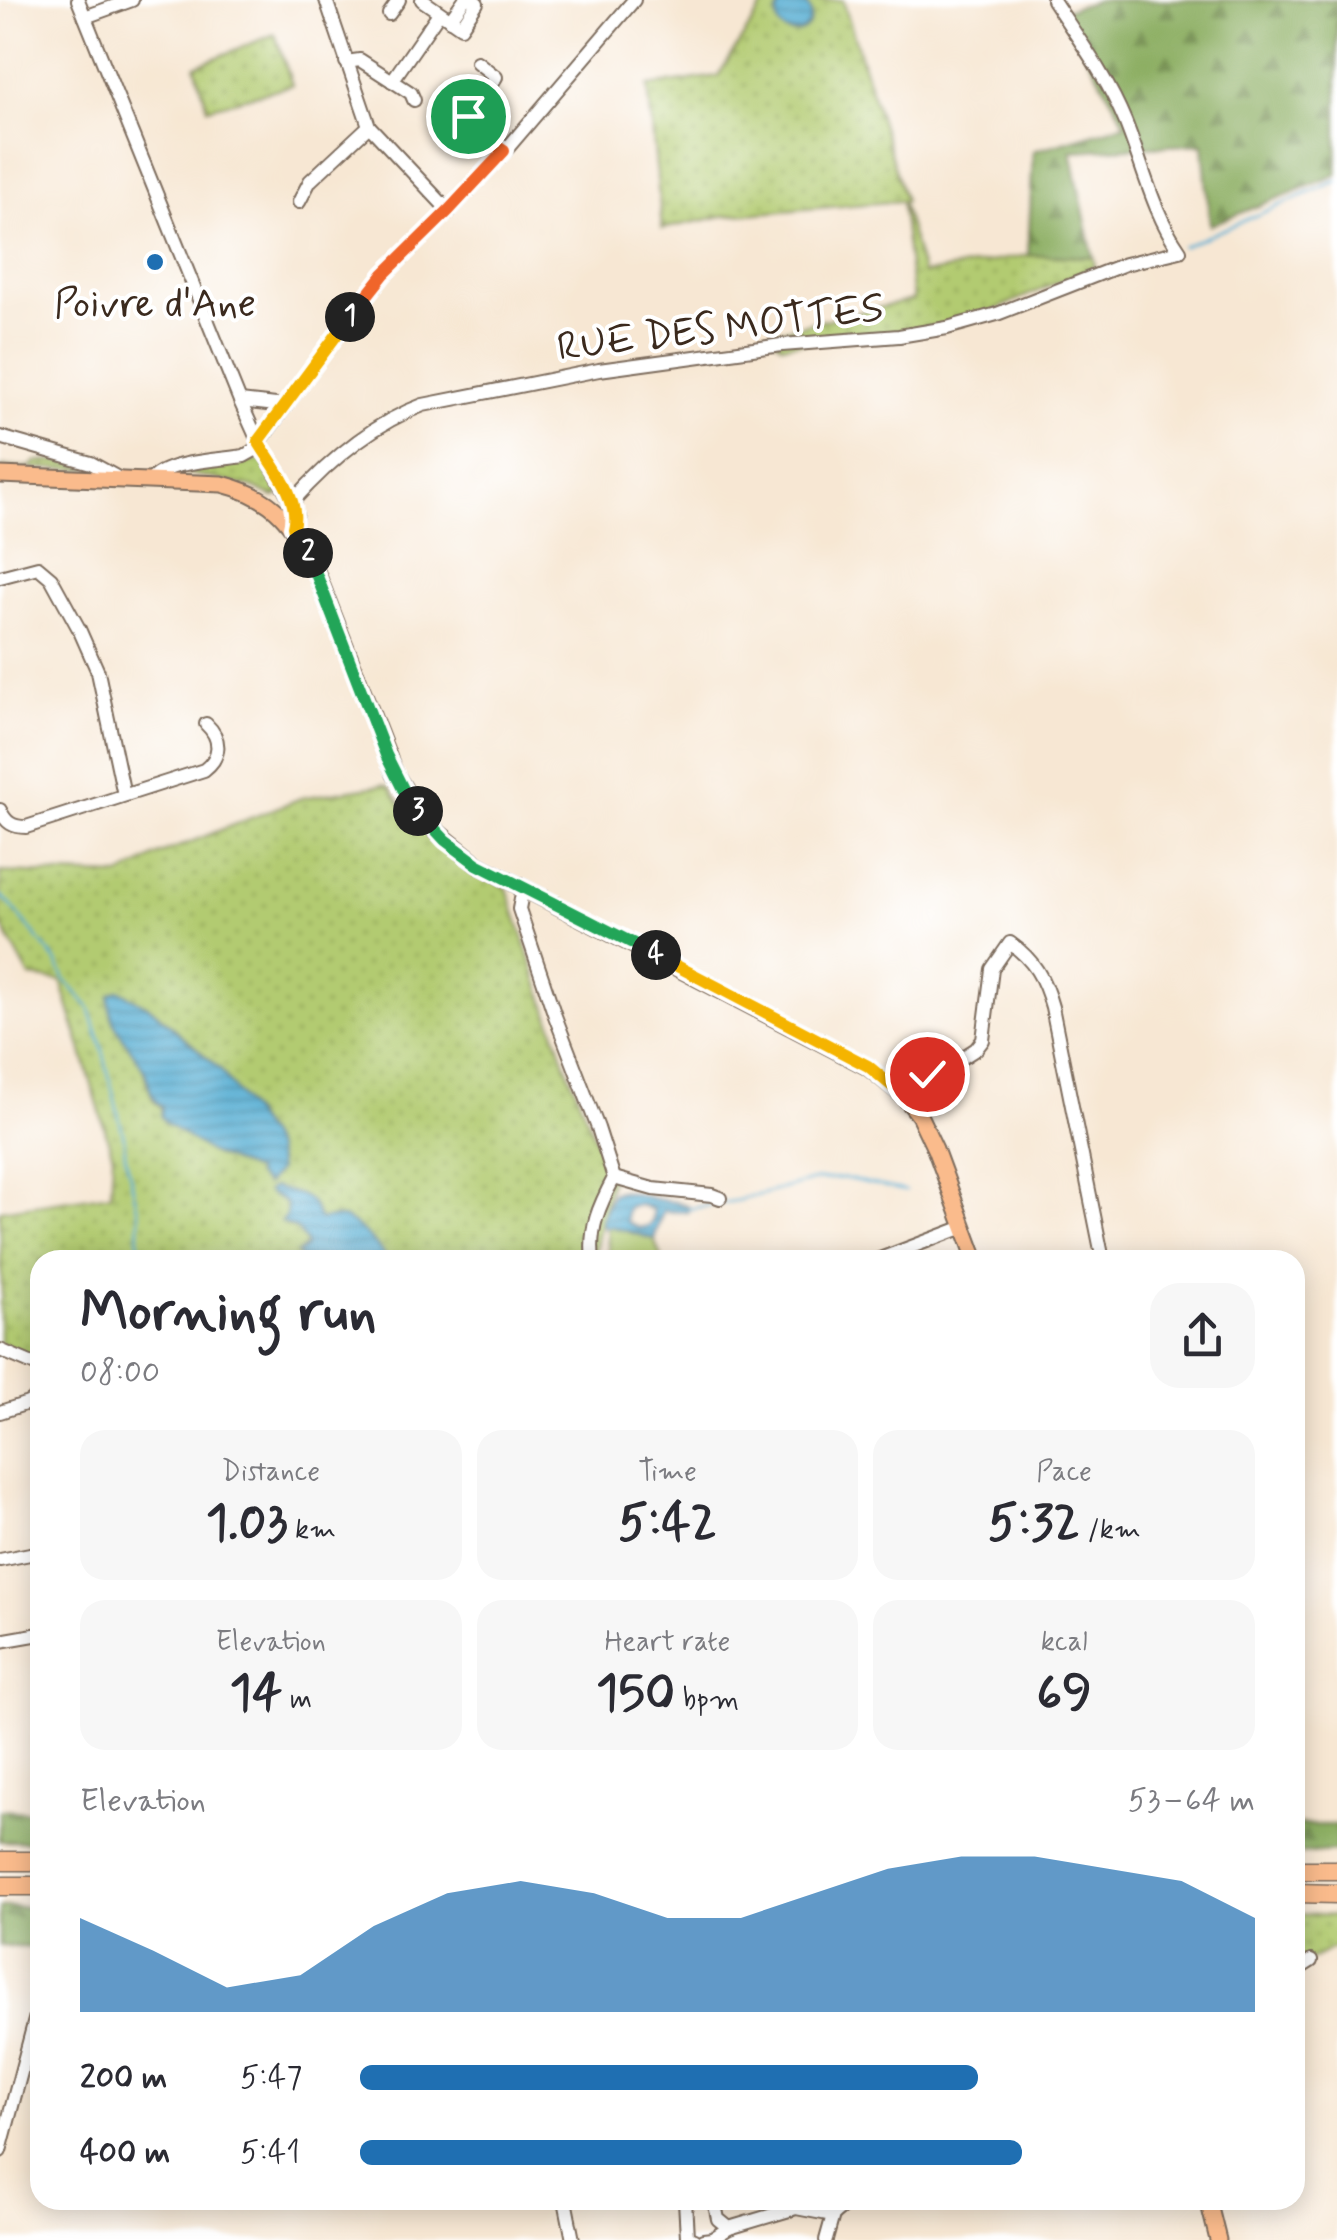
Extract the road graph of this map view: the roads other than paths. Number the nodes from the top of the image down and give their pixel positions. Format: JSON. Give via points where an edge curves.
{"nodes":[{"id":1,"x":78,"y":0,"type":"edge"},
{"id":2,"x":132,"y":0,"type":"edge"},
{"id":3,"x":326,"y":0,"type":"edge"},
{"id":4,"x":399,"y":0,"type":"edge"},
{"id":5,"x":422,"y":0,"type":"edge"},
{"id":6,"x":464,"y":0,"type":"edge"},
{"id":7,"x":472,"y":0,"type":"edge"},
{"id":8,"x":634,"y":0,"type":"edge"},
{"id":9,"x":1054,"y":0,"type":"edge"},
{"id":10,"x":388,"y":14,"type":"dead end"},
{"id":11,"x":445,"y":16,"type":"junction"},
{"id":12,"x":84,"y":17,"type":"junction"},
{"id":13,"x":346,"y":62,"type":"junction"},
{"id":14,"x":477,"y":62,"type":"dead end"},
{"id":15,"x":392,"y":81,"type":"junction"},
{"id":16,"x":414,"y":100,"type":"dead end"},
{"id":17,"x":370,"y":126,"type":"junction"},
{"id":18,"x":504,"y":151,"type":"junction"},
{"id":19,"x":299,"y":202,"type":"dead end"},
{"id":20,"x":449,"y":210,"type":"junction"},
{"id":21,"x":240,"y":401,"type":"junction"},
{"id":22,"x":285,"y":406,"type":"junction"},
{"id":23,"x":0,"y":437,"type":"edge"},
{"id":24,"x":258,"y":441,"type":"junction"},
{"id":25,"x":0,"y":475,"type":"edge"},
{"id":26,"x":120,"y":479,"type":"junction"},
{"id":27,"x":151,"y":480,"type":"junction"},
{"id":28,"x":292,"y":502,"type":"junction"},
{"id":29,"x":293,"y":527,"type":"junction"},
{"id":30,"x":0,"y":578,"type":"edge"},
{"id":31,"x":206,"y":724,"type":"dead end"},
{"id":32,"x":124,"y":795,"type":"junction"},
{"id":33,"x":0,"y":810,"type":"edge"},
{"id":34,"x":523,"y":888,"type":"junction"},
{"id":35,"x":904,"y":1096,"type":"junction"},
{"id":36,"x":614,"y":1178,"type":"junction"},
{"id":37,"x":720,"y":1198,"type":"dead end"},
{"id":38,"x":964,"y":1227,"type":"junction"},
{"id":39,"x":593,"y":1250,"type":"edge"},
{"id":40,"x":904,"y":1250,"type":"edge"},
{"id":41,"x":972,"y":1250,"type":"edge"},
{"id":42,"x":1100,"y":1250,"type":"edge"},
{"id":43,"x":0,"y":1350,"type":"edge"},
{"id":44,"x":30,"y":1364,"type":"edge"},
{"id":45,"x":30,"y":1400,"type":"edge"},
{"id":46,"x":0,"y":1412,"type":"edge"},
{"id":47,"x":30,"y":1554,"type":"edge"},
{"id":48,"x":0,"y":1560,"type":"edge"},
{"id":49,"x":30,"y":1636,"type":"edge"},
{"id":50,"x":0,"y":1641,"type":"edge"},
{"id":51,"x":0,"y":1861,"type":"edge"},
{"id":52,"x":30,"y":1861,"type":"edge"},
{"id":53,"x":1305,"y":1870,"type":"edge"},
{"id":54,"x":1337,"y":1870,"type":"edge"},
{"id":55,"x":0,"y":1886,"type":"edge"},
{"id":56,"x":30,"y":1886,"type":"edge"},
{"id":57,"x":1305,"y":1893,"type":"edge"},
{"id":58,"x":1337,"y":1894,"type":"edge"},
{"id":59,"x":1312,"y":1961,"type":"dead end"},
{"id":60,"x":1305,"y":1965,"type":"edge"},
{"id":61,"x":30,"y":2038,"type":"edge"},
{"id":62,"x":0,"y":2151,"type":"edge"},
{"id":63,"x":567,"y":2210,"type":"edge"},
{"id":64,"x":686,"y":2210,"type":"edge"},
{"id":65,"x":716,"y":2210,"type":"edge"},
{"id":66,"x":789,"y":2210,"type":"edge"},
{"id":67,"x":807,"y":2210,"type":"edge"},
{"id":68,"x":839,"y":2210,"type":"edge"},
{"id":69,"x":1210,"y":2210,"type":"edge"},
{"id":70,"x":833,"y":2215,"type":"junction"},
{"id":71,"x":729,"y":2228,"type":"junction"},
{"id":72,"x":573,"y":2240,"type":"edge"},
{"id":73,"x":694,"y":2240,"type":"edge"},
{"id":74,"x":703,"y":2240,"type":"edge"},
{"id":75,"x":826,"y":2240,"type":"edge"},
{"id":76,"x":1218,"y":2240,"type":"edge"}],
"edges":[{"from":1,"to":12,"type":"street"},
{"from":2,"to":12,"type":"street"},
{"from":3,"to":13,"type":"street"},
{"from":4,"to":10,"type":"street"},
{"from":5,"to":11,"type":"street"},
{"from":6,"to":11,"type":"street"},
{"from":7,"to":11,"type":"street","via":[[477,4],[460,27]]},
{"from":8,"to":18,"type":"street"},
{"from":9,"to":28,"type":"street","name":"RUE DES MOTTES","via":[[1110,87],[1160,218],[1180,250],[946,328],[599,370],[423,405],[337,456]]},
{"from":11,"to":15,"type":"street"},
{"from":12,"to":21,"type":"street"},
{"from":13,"to":15,"type":"street","via":[[360,60]]},
{"from":13,"to":17,"type":"street"},
{"from":14,"to":18,"type":"street","via":[[496,76],[467,122]]},
{"from":15,"to":16,"type":"street"},
{"from":17,"to":19,"type":"street","via":[[310,182]]},
{"from":17,"to":20,"type":"street"},
{"from":18,"to":20,"type":"street"},
{"from":20,"to":22,"type":"street","via":[[384,274]]},
{"from":21,"to":22,"type":"street"},
{"from":21,"to":24,"type":"street"},
{"from":22,"to":24,"type":"street"},
{"from":23,"to":26,"type":"street","via":[[91,463]]},
{"from":24,"to":27,"type":"street","via":[[244,456],[177,466]]},
{"from":24,"to":28,"type":"street"},
{"from":25,"to":26,"type":"main road"},
{"from":26,"to":27,"type":"main road"},
{"from":27,"to":29,"type":"main road","via":[[236,488],[262,498]]},
{"from":28,"to":29,"type":"street"},
{"from":29,"to":34,"type":"main road","via":[[403,789],[453,847]]},
{"from":30,"to":32,"type":"street","via":[[38,567],[51,578],[98,672]]},
{"from":31,"to":32,"type":"street","via":[[218,744],[214,762]]},
{"from":32,"to":33,"type":"street","via":[[26,827],[15,827]]},
{"from":34,"to":35,"type":"main road","via":[[868,1066]]},
{"from":34,"to":36,"type":"street","via":[[519,909]]},
{"from":35,"to":38,"type":"main road","via":[[927,1130]]},
{"from":35,"to":42,"type":"street","via":[[927,1074],[976,1049],[986,1030],[992,969],[1010,943],[1026,954],[1052,1007]]},
{"from":36,"to":37,"type":"street"},
{"from":36,"to":39,"type":"street","via":[[594,1220]]},
{"from":38,"to":40,"type":"street"},
{"from":38,"to":41,"type":"main road"},
{"from":43,"to":44,"type":"street"},
{"from":45,"to":46,"type":"street"},
{"from":47,"to":48,"type":"street"},
{"from":49,"to":50,"type":"street"},
{"from":51,"to":52,"type":"highway"},
{"from":53,"to":54,"type":"highway"},
{"from":55,"to":56,"type":"highway"},
{"from":57,"to":58,"type":"highway"},
{"from":59,"to":60,"type":"street"},
{"from":61,"to":62,"type":"street"},
{"from":63,"to":72,"type":"street"},
{"from":64,"to":73,"type":"street","via":[[687,2236]]},
{"from":65,"to":71,"type":"street"},
{"from":66,"to":71,"type":"street"},
{"from":67,"to":70,"type":"street"},
{"from":68,"to":70,"type":"street"},
{"from":69,"to":76,"type":"main road"},
{"from":70,"to":75,"type":"street"},
{"from":71,"to":74,"type":"street"}]}
